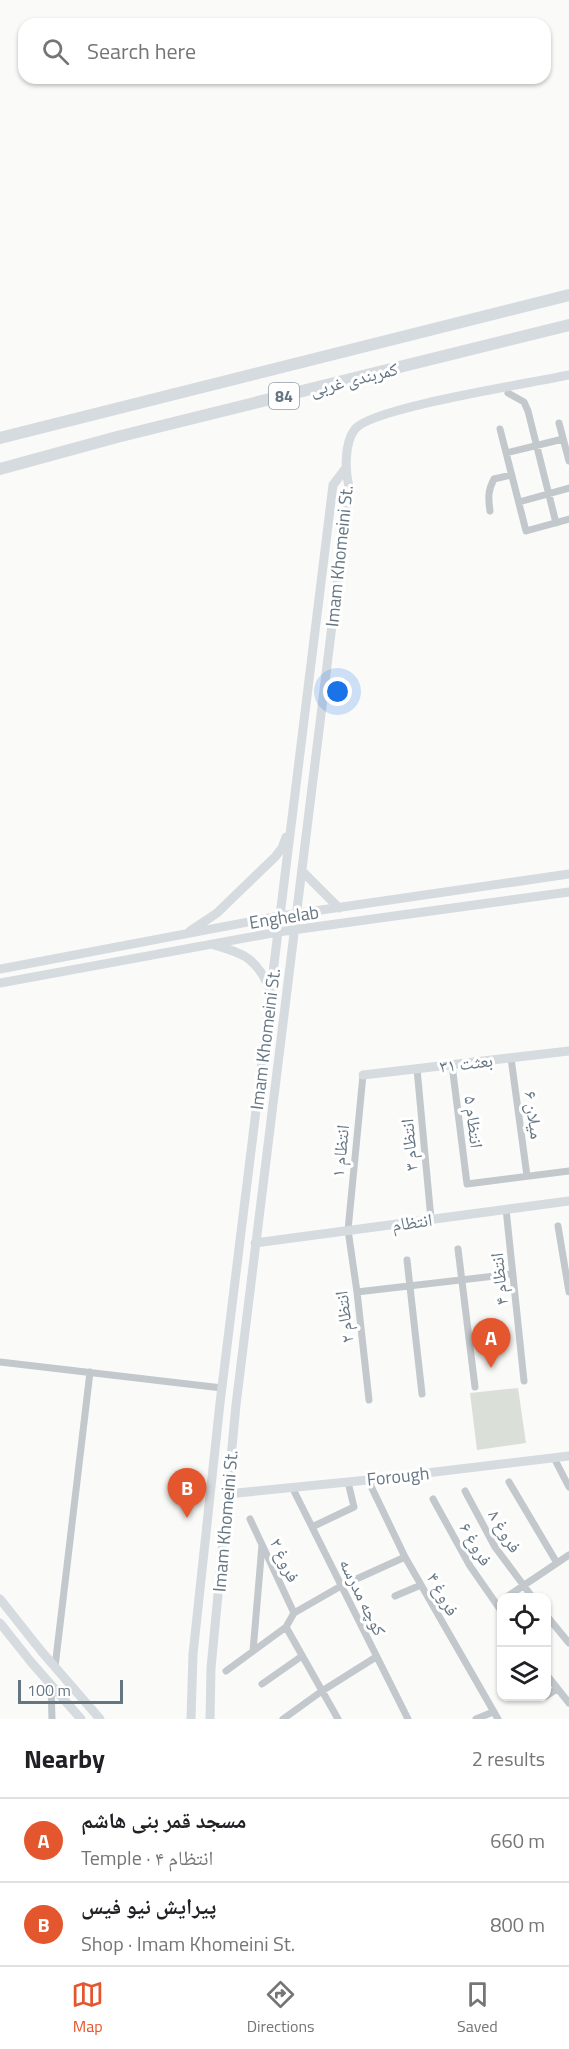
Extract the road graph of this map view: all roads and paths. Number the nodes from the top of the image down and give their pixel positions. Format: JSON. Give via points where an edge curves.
{"nodes":[{"id":1,"x":569,"y":295,"type":"edge"},
{"id":2,"x":569,"y":325,"type":"edge"},
{"id":3,"x":569,"y":375,"type":"edge"},
{"id":4,"x":569,"y":381,"type":"edge"},
{"id":5,"x":508,"y":393,"type":"junction"},
{"id":6,"x":380,"y":417,"type":"junction"},
{"id":7,"x":559,"y":423,"type":"dead end"},
{"id":8,"x":500,"y":429,"type":"dead end"},
{"id":9,"x":0,"y":438,"type":"edge"},
{"id":10,"x":563,"y":439,"type":"junction"},
{"id":11,"x":536,"y":445,"type":"junction"},
{"id":12,"x":506,"y":453,"type":"junction"},
{"id":13,"x":569,"y":461,"type":"edge"},
{"id":14,"x":0,"y":469,"type":"edge"},
{"id":15,"x":345,"y":469,"type":"junction"},
{"id":16,"x":511,"y":475,"type":"junction"},
{"id":17,"x":569,"y":488,"type":"edge"},
{"id":18,"x":548,"y":494,"type":"junction"},
{"id":19,"x":519,"y":502,"type":"junction"},
{"id":20,"x":490,"y":511,"type":"dead end"},
{"id":21,"x":569,"y":519,"type":"edge"},
{"id":22,"x":556,"y":523,"type":"junction"},
{"id":23,"x":291,"y":827,"type":"junction"},
{"id":24,"x":302,"y":871,"type":"junction"},
{"id":25,"x":569,"y":874,"type":"edge"},
{"id":26,"x":569,"y":892,"type":"edge"},
{"id":27,"x":339,"y":908,"type":"junction"},
{"id":28,"x":324,"y":910,"type":"junction"},
{"id":29,"x":297,"y":914,"type":"junction"},
{"id":30,"x":280,"y":916,"type":"junction"},
{"id":31,"x":325,"y":927,"type":"junction"},
{"id":32,"x":294,"y":931,"type":"junction"},
{"id":33,"x":278,"y":932,"type":"junction"},
{"id":34,"x":185,"y":934,"type":"junction"},
{"id":35,"x":212,"y":944,"type":"junction"},
{"id":36,"x":0,"y":969,"type":"edge"},
{"id":37,"x":0,"y":983,"type":"edge"},
{"id":38,"x":271,"y":990,"type":"junction"},
{"id":39,"x":569,"y":1051,"type":"edge"},
{"id":40,"x":511,"y":1058,"type":"junction"},
{"id":41,"x":452,"y":1065,"type":"junction"},
{"id":42,"x":417,"y":1069,"type":"junction"},
{"id":43,"x":363,"y":1075,"type":"joint"},
{"id":44,"x":569,"y":1171,"type":"edge"},
{"id":45,"x":527,"y":1176,"type":"junction"},
{"id":46,"x":569,"y":1201,"type":"edge"},
{"id":47,"x":506,"y":1209,"type":"junction"},
{"id":48,"x":431,"y":1219,"type":"junction"},
{"id":49,"x":558,"y":1226,"type":"dead end"},
{"id":50,"x":348,"y":1230,"type":"junction"},
{"id":51,"x":255,"y":1243,"type":"junction"},
{"id":52,"x":458,"y":1249,"type":"dead end"},
{"id":53,"x":407,"y":1260,"type":"dead end"},
{"id":54,"x":567,"y":1267,"type":"edge"},
{"id":55,"x":513,"y":1274,"type":"junction"},
{"id":56,"x":462,"y":1279,"type":"junction"},
{"id":57,"x":409,"y":1285,"type":"junction"},
{"id":58,"x":357,"y":1292,"type":"junction"},
{"id":59,"x":569,"y":1292,"type":"edge"},
{"id":60,"x":0,"y":1362,"type":"edge"},
{"id":61,"x":90,"y":1372,"type":"junction"},
{"id":62,"x":524,"y":1381,"type":"dead end"},
{"id":63,"x":475,"y":1387,"type":"dead end"},
{"id":64,"x":222,"y":1388,"type":"junction"},
{"id":65,"x":422,"y":1394,"type":"dead end"},
{"id":66,"x":369,"y":1400,"type":"dead end"},
{"id":67,"x":220,"y":1403,"type":"junction"},
{"id":68,"x":236,"y":1406,"type":"junction"},
{"id":69,"x":569,"y":1456,"type":"edge"},
{"id":70,"x":554,"y":1458,"type":"junction"},
{"id":71,"x":368,"y":1480,"type":"junction"},
{"id":72,"x":348,"y":1482,"type":"junction"},
{"id":73,"x":509,"y":1482,"type":"dead end"},
{"id":74,"x":292,"y":1487,"type":"junction"},
{"id":75,"x":569,"y":1487,"type":"edge"},
{"id":76,"x":465,"y":1491,"type":"dead end"},
{"id":77,"x":227,"y":1494,"type":"junction"},
{"id":78,"x":433,"y":1499,"type":"dead end"},
{"id":79,"x":250,"y":1519,"type":"dead end"},
{"id":80,"x":312,"y":1527,"type":"junction"},
{"id":81,"x":262,"y":1545,"type":"junction"},
{"id":82,"x":569,"y":1555,"type":"edge"},
{"id":83,"x":405,"y":1557,"type":"junction"},
{"id":84,"x":557,"y":1563,"type":"junction"},
{"id":85,"x":523,"y":1585,"type":"junction"},
{"id":86,"x":341,"y":1586,"type":"junction"},
{"id":87,"x":421,"y":1586,"type":"junction"},
{"id":88,"x":511,"y":1593,"type":"edge"},
{"id":89,"x":529,"y":1593,"type":"edge"},
{"id":90,"x":395,"y":1596,"type":"dead end"},
{"id":91,"x":497,"y":1597,"type":"edge"},
{"id":92,"x":0,"y":1599,"type":"edge"},
{"id":93,"x":294,"y":1613,"type":"junction"},
{"id":94,"x":551,"y":1621,"type":"edge"},
{"id":95,"x":0,"y":1623,"type":"edge"},
{"id":96,"x":286,"y":1627,"type":"junction"},
{"id":97,"x":569,"y":1643,"type":"edge"},
{"id":98,"x":253,"y":1651,"type":"junction"},
{"id":99,"x":42,"y":1652,"type":"junction"},
{"id":100,"x":302,"y":1656,"type":"junction"},
{"id":101,"x":376,"y":1657,"type":"junction"},
{"id":102,"x":31,"y":1662,"type":"junction"},
{"id":103,"x":55,"y":1667,"type":"junction"},
{"id":104,"x":226,"y":1671,"type":"dead end"},
{"id":105,"x":551,"y":1681,"type":"edge"},
{"id":106,"x":262,"y":1684,"type":"dead end"},
{"id":107,"x":51,"y":1685,"type":"junction"},
{"id":108,"x":557,"y":1689,"type":"junction"},
{"id":109,"x":322,"y":1691,"type":"junction"},
{"id":110,"x":551,"y":1693,"type":"edge"},
{"id":111,"x":191,"y":1698,"type":"junction"},
{"id":112,"x":569,"y":1703,"type":"edge"},
{"id":113,"x":496,"y":1715,"type":"edge"},
{"id":114,"x":52,"y":1719,"type":"edge"},
{"id":115,"x":81,"y":1719,"type":"edge"},
{"id":116,"x":100,"y":1719,"type":"edge"},
{"id":117,"x":185,"y":1719,"type":"edge"},
{"id":118,"x":191,"y":1719,"type":"edge"},
{"id":119,"x":210,"y":1719,"type":"edge"},
{"id":120,"x":283,"y":1719,"type":"edge"},
{"id":121,"x":338,"y":1719,"type":"edge"},
{"id":122,"x":408,"y":1719,"type":"edge"},
{"id":123,"x":476,"y":1719,"type":"edge"}],
"edges":[{"from":1,"to":9,"type":"highway","name":"کمربندی غربی","number":"84"},
{"from":2,"to":14,"type":"highway","name":"کمربندی غربی","number":"84"},
{"from":3,"to":6,"type":"main road","via":[[406,407]]},
{"from":4,"to":5,"type":"main road"},
{"from":5,"to":6,"type":"main road"},
{"from":5,"to":11,"type":"street","via":[[524,402]]},
{"from":6,"to":15,"type":"main road","via":[[355,429]]},
{"from":7,"to":10,"type":"street"},
{"from":8,"to":12,"type":"street"},
{"from":10,"to":11,"type":"street"},
{"from":10,"to":13,"type":"street"},
{"from":11,"to":12,"type":"street"},
{"from":11,"to":18,"type":"street"},
{"from":12,"to":16,"type":"street"},
{"from":15,"to":23,"type":"main road","name":"Imam Khomeini St.","via":[[333,485]]},
{"from":15,"to":24,"type":"main road","name":"Imam Khomeini St.","via":[[349,487]]},
{"from":16,"to":19,"type":"street"},
{"from":16,"to":20,"type":"street","via":[[494,479]]},
{"from":17,"to":18,"type":"street"},
{"from":18,"to":19,"type":"street"},
{"from":18,"to":22,"type":"street"},
{"from":19,"to":22,"type":"street","via":[[526,531]]},
{"from":21,"to":22,"type":"street"},
{"from":23,"to":30,"type":"main road","name":"Imam Khomeini St."},
{"from":23,"to":34,"type":"main road","via":[[275,857],[217,912]]},
{"from":24,"to":27,"type":"main road"},
{"from":24,"to":29,"type":"main road","name":"Imam Khomeini St."},
{"from":25,"to":27,"type":"main road","name":"Enghelab"},
{"from":26,"to":31,"type":"main road","name":"Enghelab"},
{"from":27,"to":28,"type":"main road","name":"Enghelab"},
{"from":28,"to":29,"type":"main road","name":"Enghelab"},
{"from":28,"to":31,"type":"main road"},
{"from":29,"to":30,"type":"main road","name":"Enghelab"},
{"from":29,"to":32,"type":"main road","name":"Imam Khomeini St."},
{"from":30,"to":33,"type":"main road","name":"Imam Khomeini St."},
{"from":30,"to":34,"type":"main road","name":"Enghelab"},
{"from":31,"to":32,"type":"main road","name":"Enghelab"},
{"from":32,"to":33,"type":"main road","name":"Enghelab"},
{"from":32,"to":51,"type":"main road","name":"Imam Khomeini St."},
{"from":33,"to":35,"type":"main road","name":"Enghelab"},
{"from":33,"to":38,"type":"main road","name":"Imam Khomeini St."},
{"from":34,"to":36,"type":"main road","name":"Enghelab"},
{"from":35,"to":37,"type":"main road","name":"Enghelab"},
{"from":35,"to":38,"type":"main road","via":[[252,960]]},
{"from":38,"to":64,"type":"main road","name":"Imam Khomeini St."},
{"from":39,"to":40,"type":"main road","name":"بعثت ۳۱"},
{"from":40,"to":41,"type":"main road","name":"بعثت ۳۱"},
{"from":40,"to":45,"type":"street","name":"میلان ۶"},
{"from":41,"to":42,"type":"main road","name":"بعثت ۳۱"},
{"from":41,"to":45,"type":"street","name":"انتظام ۵","via":[[467,1184]]},
{"from":42,"to":43,"type":"main road","name":"بعثت ۳۱"},
{"from":42,"to":48,"type":"street","name":"انتظام ۳"},
{"from":43,"to":50,"type":"street","name":"انتظام ۱"},
{"from":44,"to":45,"type":"street"},
{"from":46,"to":47,"type":"main road","name":"انتظام"},
{"from":47,"to":48,"type":"main road","name":"انتظام"},
{"from":47,"to":55,"type":"street","name":"انتظام ۴"},
{"from":48,"to":50,"type":"main road","name":"انتظام"},
{"from":49,"to":54,"type":"street"},
{"from":50,"to":51,"type":"main road","name":"انتظام"},
{"from":50,"to":58,"type":"street","name":"انتظام ۲"},
{"from":51,"to":68,"type":"main road","name":"Imam Khomeini St."},
{"from":52,"to":56,"type":"street"},
{"from":53,"to":57,"type":"street"},
{"from":54,"to":59,"type":"street"},
{"from":55,"to":56,"type":"street"},
{"from":55,"to":62,"type":"street","name":"انتظام ۴"},
{"from":56,"to":57,"type":"street"},
{"from":56,"to":63,"type":"street"},
{"from":57,"to":58,"type":"street"},
{"from":57,"to":65,"type":"street"},
{"from":58,"to":66,"type":"street","name":"انتظام ۲"},
{"from":60,"to":61,"type":"street"},
{"from":61,"to":64,"type":"street"},
{"from":61,"to":103,"type":"street"},
{"from":64,"to":67,"type":"main road","name":"Imam Khomeini St."},
{"from":67,"to":68,"type":"main road"},
{"from":67,"to":111,"type":"main road","name":"Imam Khomeini St."},
{"from":68,"to":77,"type":"main road","name":"Imam Khomeini St."},
{"from":69,"to":70,"type":"main road","name":"Forough"},
{"from":70,"to":71,"type":"main road","name":"Forough"},
{"from":70,"to":75,"type":"street"},
{"from":71,"to":72,"type":"main road","name":"Forough"},
{"from":71,"to":83,"type":"street","name":"فروغ ۴"},
{"from":72,"to":74,"type":"main road","name":"Forough"},
{"from":72,"to":80,"type":"street","via":[[354,1507]]},
{"from":73,"to":84,"type":"street"},
{"from":74,"to":77,"type":"main road","name":"Forough"},
{"from":74,"to":80,"type":"street","name":"کوچه مدرسه"},
{"from":76,"to":85,"type":"street","name":"فروغ ۸","via":[[495,1547]]},
{"from":77,"to":119,"type":"main road","name":"Imam Khomeini St."},
{"from":78,"to":91,"type":"street","name":"فروغ ۶","via":[[470,1566]]},
{"from":79,"to":81,"type":"street","name":"فروغ ۲"},
{"from":80,"to":86,"type":"street","name":"کوچه مدرسه"},
{"from":81,"to":93,"type":"street","name":"فروغ ۲"},
{"from":81,"to":98,"type":"street"},
{"from":82,"to":84,"type":"street"},
{"from":83,"to":86,"type":"street"},
{"from":83,"to":87,"type":"street","name":"فروغ ۴"},
{"from":84,"to":85,"type":"street"},
{"from":85,"to":88,"type":"street"},
{"from":85,"to":89,"type":"street","name":"فروغ ۸"},
{"from":86,"to":93,"type":"street"},
{"from":86,"to":101,"type":"street","name":"کوچه مدرسه"},
{"from":87,"to":90,"type":"street"},
{"from":87,"to":113,"type":"street","name":"فروغ ۴"},
{"from":92,"to":99,"type":"main road"},
{"from":93,"to":96,"type":"street"},
{"from":94,"to":97,"type":"street"},
{"from":95,"to":102,"type":"main road"},
{"from":96,"to":98,"type":"street"},
{"from":96,"to":100,"type":"street"},
{"from":98,"to":104,"type":"street"},
{"from":99,"to":102,"type":"main road"},
{"from":99,"to":103,"type":"main road"},
{"from":100,"to":106,"type":"street"},
{"from":100,"to":109,"type":"street"},
{"from":101,"to":109,"type":"street"},
{"from":101,"to":122,"type":"street","name":"کوچه مدرسه"},
{"from":102,"to":107,"type":"main road"},
{"from":103,"to":116,"type":"main road"},
{"from":105,"to":108,"type":"street"},
{"from":107,"to":114,"type":"street"},
{"from":107,"to":115,"type":"main road"},
{"from":108,"to":110,"type":"street"},
{"from":108,"to":112,"type":"street"},
{"from":109,"to":120,"type":"street"},
{"from":109,"to":121,"type":"street"},
{"from":111,"to":117,"type":"main road"},
{"from":111,"to":118,"type":"main road","name":"Imam Khomeini St."},
{"from":113,"to":123,"type":"street"}]}
